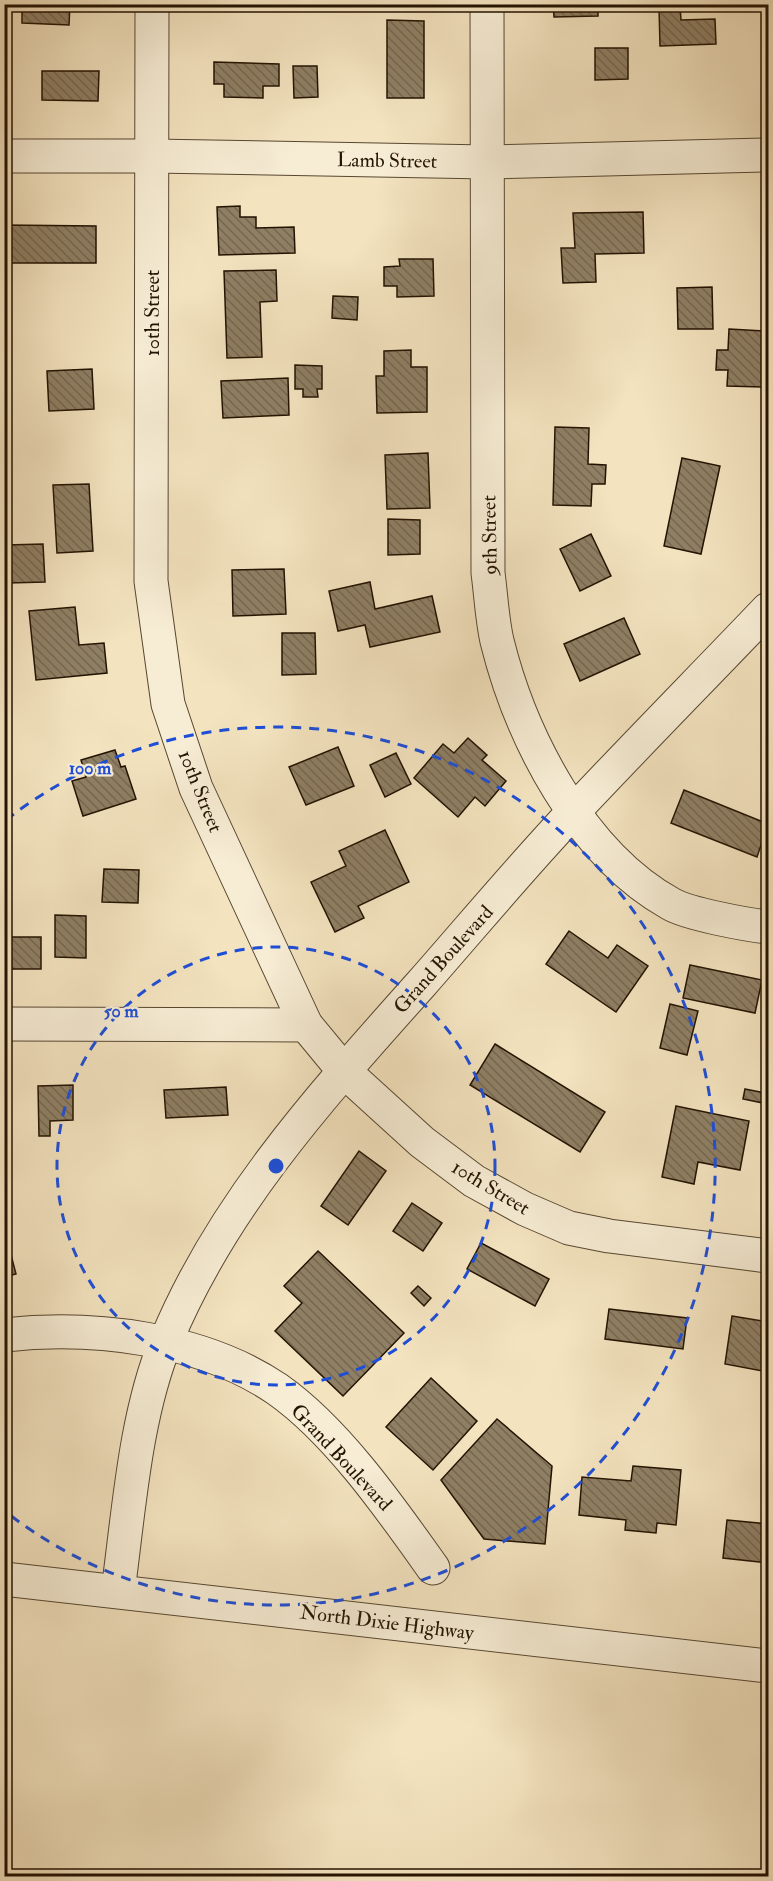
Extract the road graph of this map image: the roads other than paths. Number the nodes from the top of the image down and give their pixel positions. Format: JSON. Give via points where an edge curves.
{"nodes":[{"id":1,"x":152,"y":4,"type":"edge"},
{"id":2,"x":487,"y":4,"type":"edge"},
{"id":3,"x":768,"y":155,"type":"edge"},
{"id":4,"x":4,"y":156,"type":"edge"},
{"id":5,"x":153,"y":156,"type":"junction"},
{"id":6,"x":487,"y":162,"type":"junction"},
{"id":7,"x":768,"y":609,"type":"edge"},
{"id":8,"x":573,"y":812,"type":"junction"},
{"id":9,"x":768,"y":927,"type":"edge"},
{"id":10,"x":4,"y":1024,"type":"edge"},
{"id":11,"x":306,"y":1024,"type":"junction"},
{"id":12,"x":344,"y":1071,"type":"junction"},
{"id":13,"x":768,"y":1256,"type":"edge"},
{"id":14,"x":4,"y":1335,"type":"edge"},
{"id":15,"x":164,"y":1344,"type":"junction"},
{"id":16,"x":433,"y":1568,"type":"dead end"},
{"id":17,"x":4,"y":1579,"type":"edge"},
{"id":18,"x":118,"y":1591,"type":"junction"},
{"id":19,"x":768,"y":1666,"type":"edge"}],
"edges":[{"from":1,"to":5,"type":"street","name":"10th Street"},
{"from":2,"to":6,"type":"street","name":"9th Street"},
{"from":3,"to":6,"type":"street","name":"Lamb Street"},
{"from":4,"to":5,"type":"street","name":"Lamb Street"},
{"from":5,"to":6,"type":"street","name":"Lamb Street"},
{"from":5,"to":11,"type":"street","name":"10th Street","via":[[151,581],[168,704],[196,788]]},
{"from":6,"to":8,"type":"street","name":"9th Street","via":[[490,584],[497,639],[515,698],[543,760]]},
{"from":7,"to":8,"type":"street","name":"Grand Boulevard"},
{"from":8,"to":9,"type":"street","name":"9th Street","via":[[607,855],[637,882],[673,906]]},
{"from":8,"to":12,"type":"street","name":"Grand Boulevard"},
{"from":10,"to":11,"type":"street"},
{"from":11,"to":12,"type":"street","name":"10th Street"},
{"from":12,"to":13,"type":"street","name":"10th Street","via":[[422,1142],[474,1181],[536,1214],[569,1228],[609,1236]]},
{"from":12,"to":15,"type":"street","name":"Grand Boulevard","via":[[292,1132],[242,1201],[194,1277]]},
{"from":14,"to":15,"type":"street","name":"Grand Boulevard","via":[[47,1330],[106,1333]]},
{"from":15,"to":16,"type":"street","name":"Grand Boulevard","via":[[188,1348],[231,1365],[277,1389],[317,1424],[364,1476]]},
{"from":15,"to":18,"type":"street","name":"Grand Boulevard","via":[[137,1458]]},
{"from":17,"to":18,"type":"street","name":"North Dixie Highway"},
{"from":18,"to":19,"type":"street","name":"North Dixie Highway"}]}
